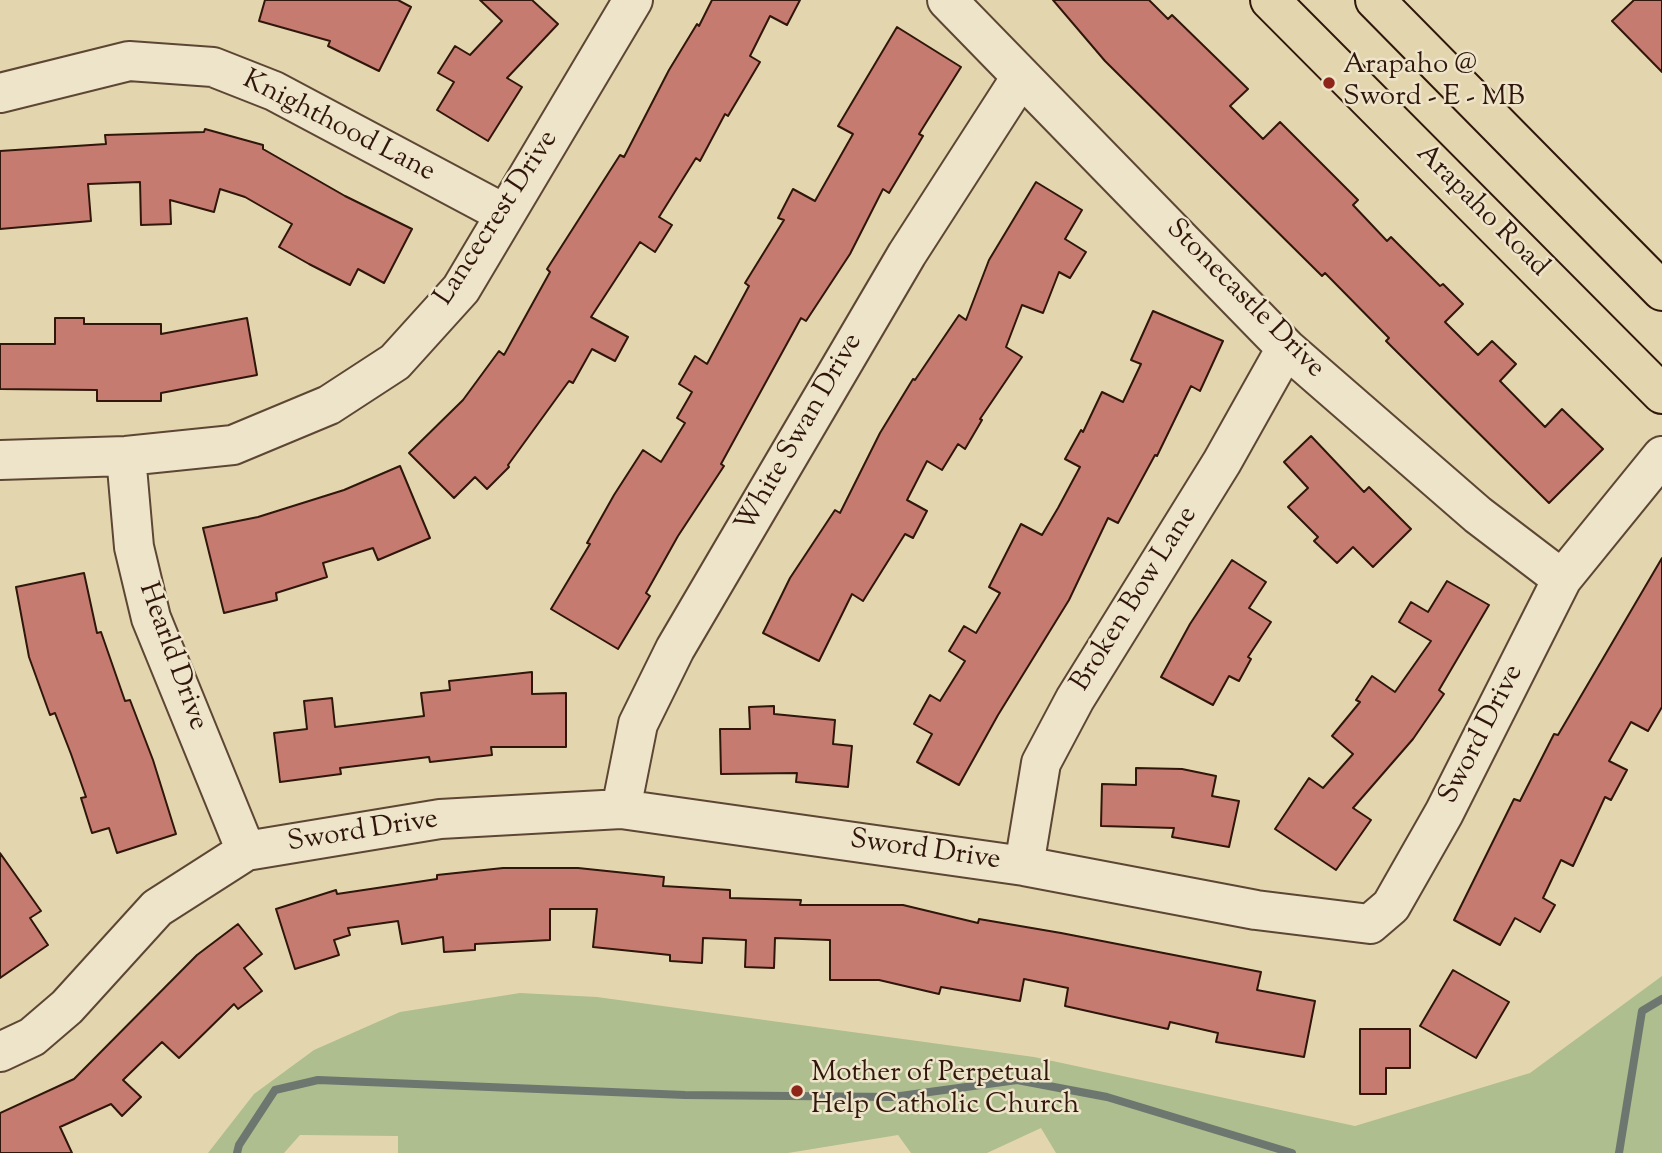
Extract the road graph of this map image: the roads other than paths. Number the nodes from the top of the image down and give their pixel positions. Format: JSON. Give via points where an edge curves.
{"nodes":[{"id":1,"x":633,"y":0,"type":"edge"},
{"id":2,"x":947,"y":0,"type":"edge"},
{"id":3,"x":1270,"y":0,"type":"edge"},
{"id":4,"x":1383,"y":3,"type":"edge"},
{"id":5,"x":1021,"y":77,"type":"junction"},
{"id":6,"x":0,"y":93,"type":"edge"},
{"id":7,"x":505,"y":214,"type":"junction"},
{"id":8,"x":1662,"y":291,"type":"edge"},
{"id":9,"x":1286,"y":348,"type":"junction"},
{"id":10,"x":1662,"y":394,"type":"edge"},
{"id":11,"x":126,"y":456,"type":"junction"},
{"id":12,"x":1662,"y":456,"type":"edge"},
{"id":13,"x":0,"y":460,"type":"edge"},
{"id":14,"x":1562,"y":579,"type":"junction"},
{"id":15,"x":621,"y":809,"type":"junction"},
{"id":16,"x":246,"y":851,"type":"junction"},
{"id":17,"x":1024,"y":866,"type":"junction"},
{"id":18,"x":0,"y":1052,"type":"edge"}],
"edges":[{"from":1,"to":7,"type":"street","name":"Lancecrest Drive"},
{"from":2,"to":5,"type":"street","name":"Stonecastle Drive"},
{"from":3,"to":10,"type":"main road","name":"Arapaho Road"},
{"from":4,"to":8,"type":"main road"},
{"from":5,"to":9,"type":"street","name":"Stonecastle Drive"},
{"from":5,"to":15,"type":"street","name":"White Swan Drive","via":[[906,254],[675,649],[638,724]]},
{"from":6,"to":7,"type":"street","name":"Knighthood Lane","via":[[129,61],[213,67],[274,91]]},
{"from":7,"to":11,"type":"street","name":"Lancecrest Drive","via":[[460,289],[396,362],[328,405],[233,445]]},
{"from":9,"to":14,"type":"street","name":"Stonecastle Drive","via":[[1478,515]]},
{"from":9,"to":17,"type":"street","name":"Broken Bow Lane","via":[[1222,462],[1074,699],[1041,763]]},
{"from":11,"to":13,"type":"street","name":"Lancecrest Drive"},
{"from":11,"to":16,"type":"street","name":"Hearld Drive","via":[[134,547],[151,618]]},
{"from":12,"to":14,"type":"street","name":"Sword Drive"},
{"from":14,"to":17,"type":"street","name":"Sword Drive","via":[[1444,813],[1391,906],[1370,924],[1256,910]]},
{"from":15,"to":16,"type":"street","name":"Sword Drive","via":[[440,819]]},
{"from":15,"to":17,"type":"street","name":"Sword Drive"},
{"from":16,"to":18,"type":"street","name":"Sword Drive","via":[[157,908],[67,1007],[32,1037]]}]}
